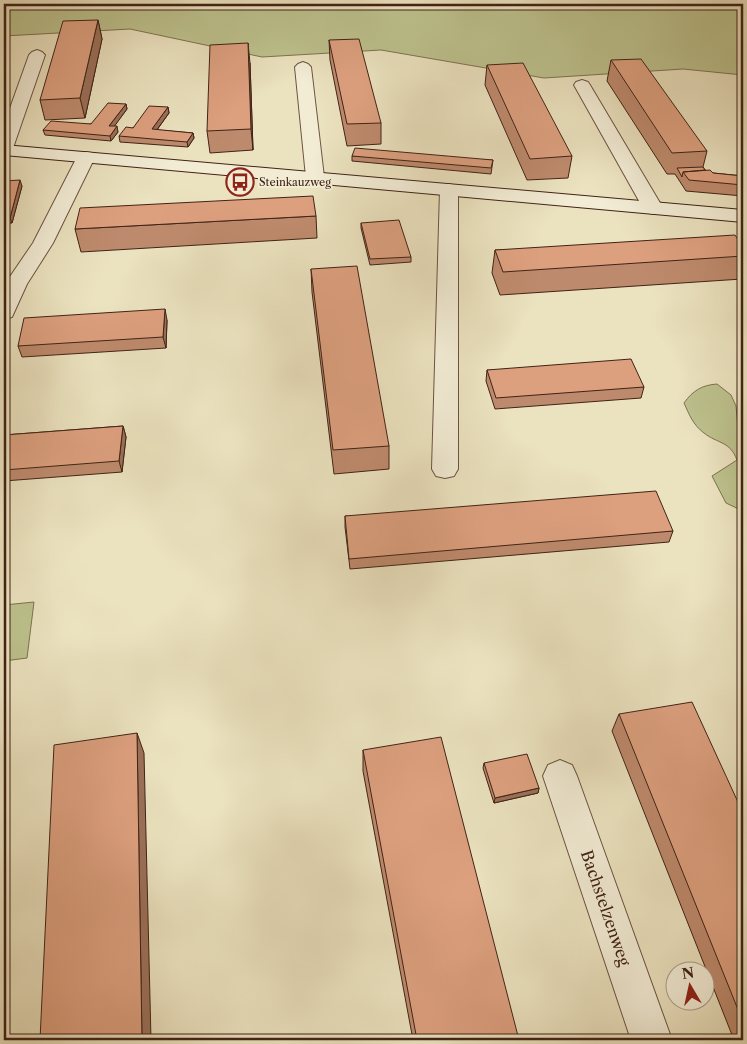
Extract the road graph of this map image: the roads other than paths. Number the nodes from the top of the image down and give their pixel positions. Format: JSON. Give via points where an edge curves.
{"nodes":[{"id":1,"x":37,"y":55,"type":"dead end"},
{"id":2,"x":303,"y":67,"type":"dead end"},
{"id":3,"x":582,"y":85,"type":"dead end"},
{"id":4,"x":4,"y":149,"type":"edge"},
{"id":5,"x":86,"y":157,"type":"junction"},
{"id":6,"x":315,"y":177,"type":"junction"},
{"id":7,"x":449,"y":190,"type":"junction"},
{"id":8,"x":653,"y":208,"type":"junction"},
{"id":9,"x":743,"y":216,"type":"edge"},
{"id":10,"x":4,"y":312,"type":"edge"},
{"id":11,"x":445,"y":469,"type":"dead end"},
{"id":12,"x":560,"y":776,"type":"dead end"},
{"id":13,"x":652,"y":1040,"type":"edge"}],
"edges":[{"from":1,"to":4,"type":"street"},
{"from":2,"to":6,"type":"street"},
{"from":3,"to":8,"type":"street"},
{"from":4,"to":5,"type":"street"},
{"from":5,"to":6,"type":"street"},
{"from":5,"to":10,"type":"street"},
{"from":6,"to":7,"type":"street"},
{"from":7,"to":8,"type":"street"},
{"from":7,"to":11,"type":"street"},
{"from":8,"to":9,"type":"street"},
{"from":12,"to":13,"type":"street","name":"Bachstelzenweg"}]}
